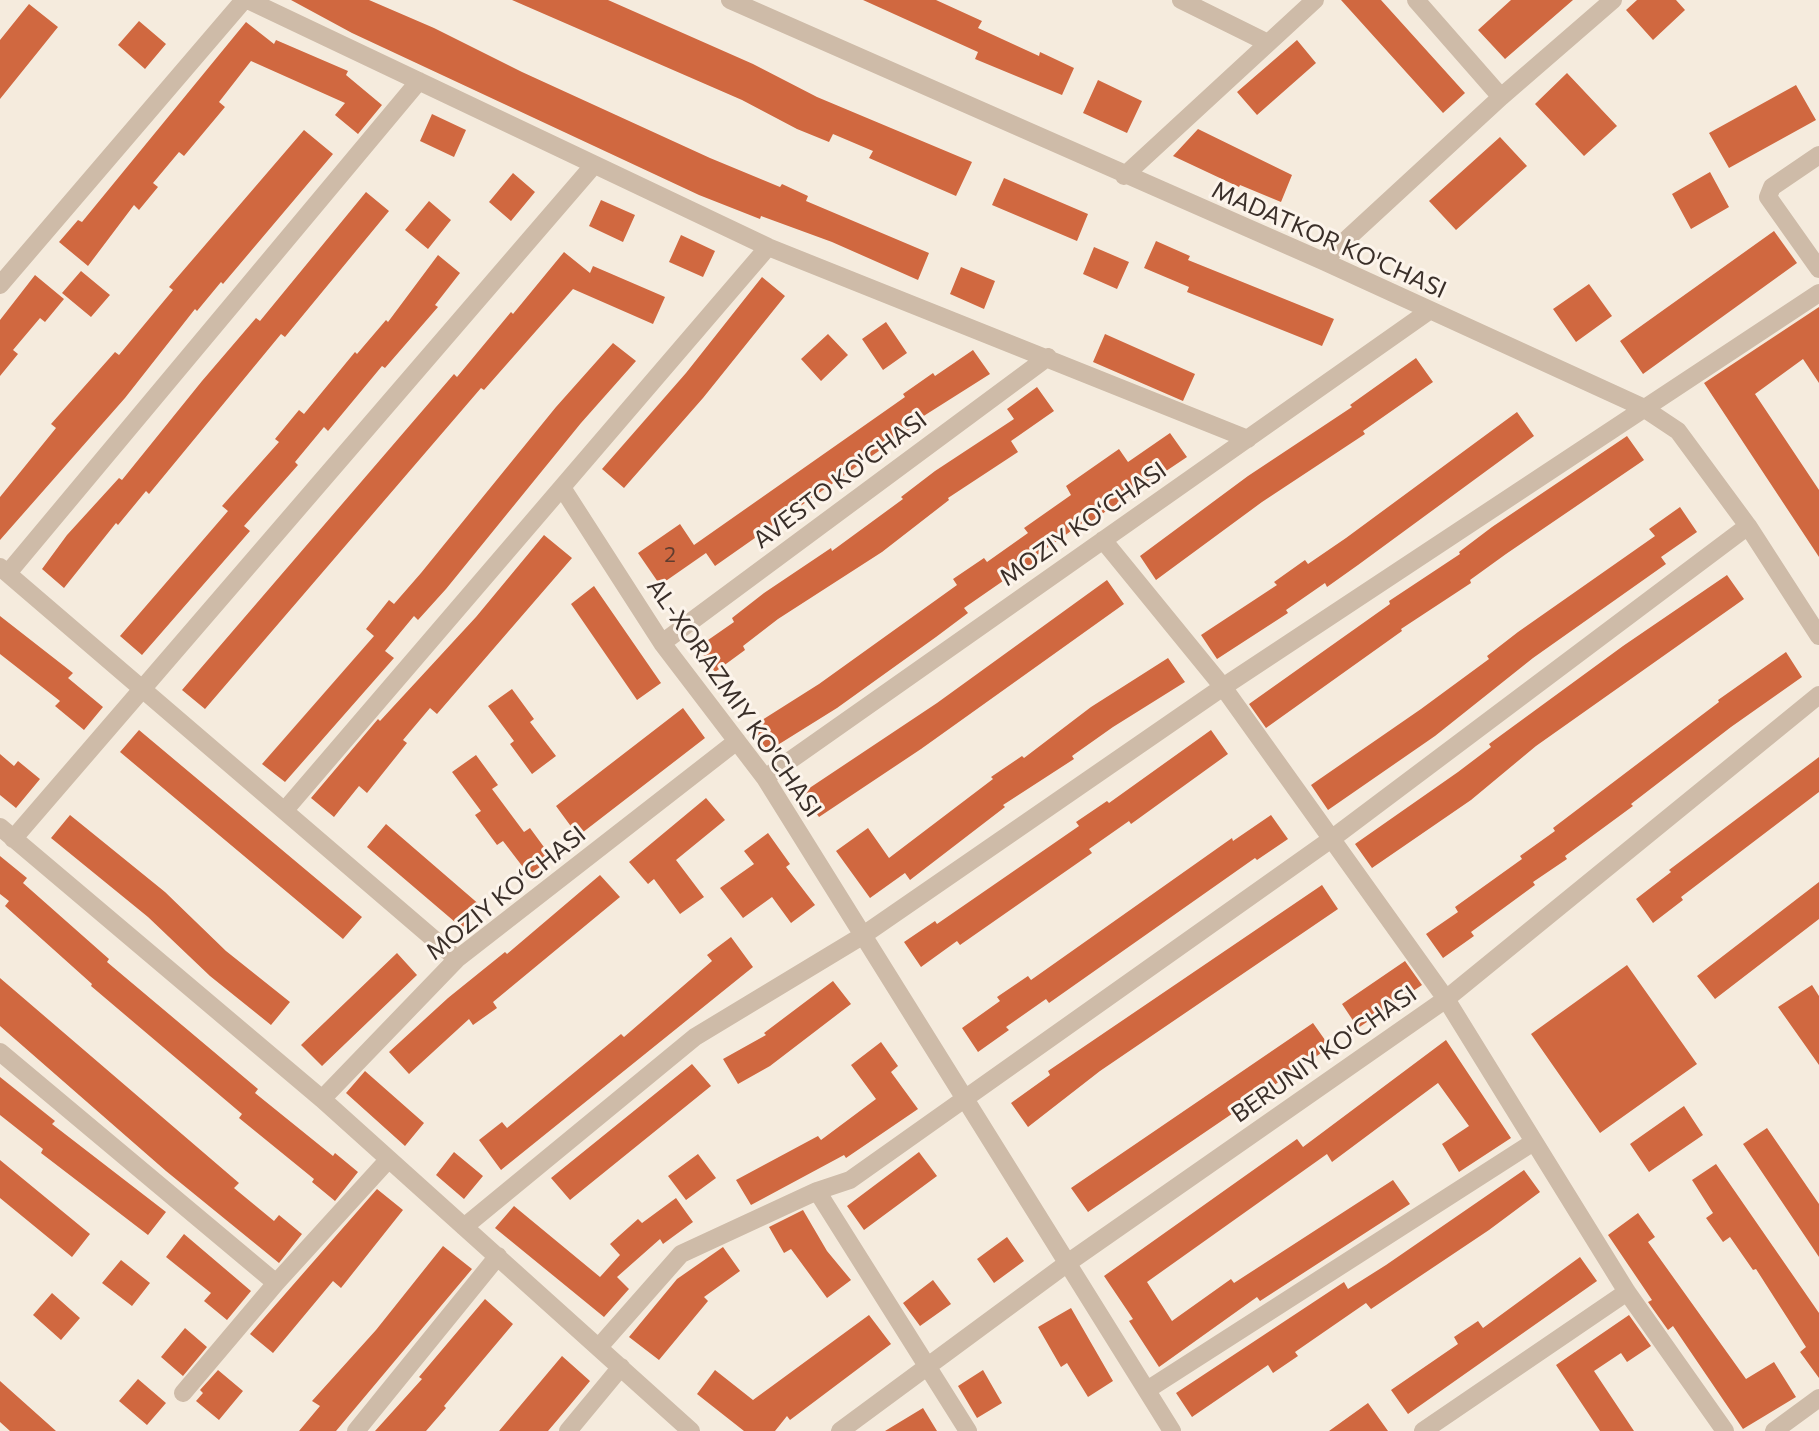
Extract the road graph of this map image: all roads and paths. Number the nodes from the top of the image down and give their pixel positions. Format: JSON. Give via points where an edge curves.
{"nodes":[{"id":1,"x":246,"y":0,"type":"edge"},
{"id":2,"x":730,"y":0,"type":"edge"},
{"id":3,"x":1181,"y":0,"type":"edge"},
{"id":4,"x":1315,"y":0,"type":"edge"},
{"id":5,"x":1416,"y":0,"type":"edge"},
{"id":6,"x":1612,"y":0,"type":"edge"},
{"id":7,"x":1268,"y":43,"type":"junction"},
{"id":8,"x":419,"y":82,"type":"junction"},
{"id":9,"x":1501,"y":97,"type":"junction"},
{"id":10,"x":1819,"y":155,"type":"edge"},
{"id":11,"x":593,"y":166,"type":"junction"},
{"id":12,"x":1124,"y":176,"type":"junction"},
{"id":13,"x":768,"y":247,"type":"junction"},
{"id":14,"x":1323,"y":261,"type":"junction"},
{"id":15,"x":1819,"y":269,"type":"edge"},
{"id":16,"x":0,"y":285,"type":"edge"},
{"id":17,"x":1819,"y":293,"type":"edge"},
{"id":18,"x":1429,"y":311,"type":"junction"},
{"id":19,"x":1048,"y":357,"type":"junction"},
{"id":20,"x":1642,"y":407,"type":"junction"},
{"id":21,"x":1248,"y":439,"type":"junction"},
{"id":22,"x":563,"y":489,"type":"junction"},
{"id":23,"x":1748,"y":526,"type":"junction"},
{"id":24,"x":1103,"y":541,"type":"junction"},
{"id":25,"x":4,"y":570,"type":"edge"},
{"id":26,"x":1819,"y":636,"type":"edge"},
{"id":27,"x":662,"y":643,"type":"junction"},
{"id":28,"x":1223,"y":687,"type":"junction"},
{"id":29,"x":143,"y":690,"type":"junction"},
{"id":30,"x":1819,"y":695,"type":"edge"},
{"id":31,"x":737,"y":741,"type":"junction"},
{"id":32,"x":765,"y":778,"type":"junction"},
{"id":33,"x":285,"y":810,"type":"junction"},
{"id":34,"x":7,"y":833,"type":"edge"},
{"id":35,"x":1330,"y":840,"type":"junction"},
{"id":36,"x":862,"y":936,"type":"junction"},
{"id":37,"x":457,"y":959,"type":"junction"},
{"id":38,"x":1446,"y":999,"type":"junction"},
{"id":39,"x":0,"y":1052,"type":"edge"},
{"id":40,"x":962,"y":1098,"type":"junction"},
{"id":41,"x":322,"y":1099,"type":"junction"},
{"id":42,"x":1532,"y":1143,"type":"junction"},
{"id":43,"x":388,"y":1160,"type":"junction"},
{"id":44,"x":817,"y":1191,"type":"junction"},
{"id":45,"x":464,"y":1227,"type":"junction"},
{"id":46,"x":498,"y":1256,"type":"junction"},
{"id":47,"x":1069,"y":1262,"type":"junction"},
{"id":48,"x":276,"y":1283,"type":"junction"},
{"id":49,"x":1628,"y":1292,"type":"junction"},
{"id":50,"x":599,"y":1347,"type":"junction"},
{"id":51,"x":927,"y":1364,"type":"junction"},
{"id":52,"x":621,"y":1367,"type":"junction"},
{"id":53,"x":1147,"y":1390,"type":"junction"},
{"id":54,"x":183,"y":1393,"type":"dead end"},
{"id":55,"x":1819,"y":1398,"type":"edge"},
{"id":56,"x":356,"y":1431,"type":"edge"},
{"id":57,"x":568,"y":1431,"type":"edge"},
{"id":58,"x":691,"y":1431,"type":"edge"},
{"id":59,"x":840,"y":1431,"type":"edge"},
{"id":60,"x":968,"y":1431,"type":"edge"},
{"id":61,"x":1172,"y":1431,"type":"edge"},
{"id":62,"x":1423,"y":1431,"type":"edge"},
{"id":63,"x":1725,"y":1431,"type":"edge"},
{"id":64,"x":1774,"y":1431,"type":"edge"}],
"edges":[{"from":1,"to":8,"type":"street"},
{"from":1,"to":16,"type":"street"},
{"from":2,"to":12,"type":"street","name":"MADATKOR KO'CHASI"},
{"from":3,"to":7,"type":"street"},
{"from":4,"to":7,"type":"street"},
{"from":5,"to":9,"type":"street"},
{"from":6,"to":9,"type":"street"},
{"from":7,"to":12,"type":"street"},
{"from":8,"to":11,"type":"street"},
{"from":8,"to":25,"type":"street"},
{"from":9,"to":14,"type":"street"},
{"from":10,"to":15,"type":"street","via":[[1772,187],[1768,197]]},
{"from":11,"to":13,"type":"street"},
{"from":11,"to":29,"type":"street"},
{"from":12,"to":14,"type":"street","name":"MADATKOR KO'CHASI"},
{"from":13,"to":19,"type":"street"},
{"from":13,"to":22,"type":"street"},
{"from":14,"to":18,"type":"street","name":"MADATKOR KO'CHASI"},
{"from":17,"to":20,"type":"street"},
{"from":18,"to":20,"type":"street","name":"MADATKOR KO'CHASI"},
{"from":18,"to":21,"type":"street","name":"MOZIY KO‘CHASI"},
{"from":19,"to":21,"type":"street"},
{"from":19,"to":27,"type":"street","name":"AVESTO KO'CHASI"},
{"from":20,"to":23,"type":"street","name":"MADATKOR KO'CHASI","via":[[1678,431]]},
{"from":20,"to":28,"type":"street"},
{"from":21,"to":24,"type":"street","name":"MOZIY KO‘CHASI"},
{"from":22,"to":27,"type":"street","name":"AL-XORAZMIY KO'CHASI"},
{"from":22,"to":33,"type":"street"},
{"from":23,"to":26,"type":"street","name":"MADATKOR KO'CHASI"},
{"from":23,"to":35,"type":"street"},
{"from":24,"to":28,"type":"street"},
{"from":24,"to":32,"type":"street","name":"MOZIY KO‘CHASI"},
{"from":25,"to":29,"type":"street"},
{"from":27,"to":31,"type":"street","name":"AL-XORAZMIY KO'CHASI"},
{"from":28,"to":35,"type":"street"},
{"from":28,"to":36,"type":"street"},
{"from":29,"to":33,"type":"street"},
{"from":29,"to":34,"type":"street"},
{"from":30,"to":38,"type":"street","name":"BERUNIY KO'CHASI"},
{"from":31,"to":32,"type":"street","name":"AL-XORAZMIY KO'CHASI"},
{"from":31,"to":37,"type":"street","name":"MOZIY KO‘CHASI"},
{"from":32,"to":36,"type":"street","name":"AL-XORAZMIY KO'CHASI"},
{"from":33,"to":37,"type":"street"},
{"from":34,"to":41,"type":"street"},
{"from":35,"to":38,"type":"street"},
{"from":35,"to":40,"type":"street"},
{"from":36,"to":40,"type":"street","name":"AL-XORAZMIY KO'CHASI"},
{"from":36,"to":45,"type":"street","via":[[695,1037]]},
{"from":37,"to":41,"type":"street","name":"MOZIY KO‘CHASI"},
{"from":38,"to":42,"type":"street"},
{"from":38,"to":47,"type":"street","name":"BERUNIY KO'CHASI"},
{"from":39,"to":48,"type":"street"},
{"from":40,"to":44,"type":"street","via":[[850,1180]]},
{"from":40,"to":47,"type":"street","name":"AL-XORAZMIY KO'CHASI"},
{"from":41,"to":43,"type":"street"},
{"from":42,"to":49,"type":"street"},
{"from":42,"to":53,"type":"street"},
{"from":43,"to":45,"type":"street"},
{"from":43,"to":48,"type":"street"},
{"from":44,"to":50,"type":"street","via":[[681,1254]]},
{"from":44,"to":51,"type":"street"},
{"from":45,"to":46,"type":"street"},
{"from":46,"to":50,"type":"street"},
{"from":46,"to":56,"type":"street"},
{"from":47,"to":51,"type":"street","name":"BERUNIY KO'CHASI"},
{"from":47,"to":53,"type":"street","name":"AL-XORAZMIY KO'CHASI"},
{"from":48,"to":54,"type":"street"},
{"from":49,"to":62,"type":"street"},
{"from":49,"to":63,"type":"street"},
{"from":50,"to":52,"type":"street"},
{"from":51,"to":59,"type":"street","name":"BERUNIY KO'CHASI"},
{"from":51,"to":60,"type":"street"},
{"from":52,"to":57,"type":"street"},
{"from":52,"to":58,"type":"street"},
{"from":53,"to":61,"type":"street","name":"AL-XORAZMIY KO'CHASI"},
{"from":55,"to":64,"type":"street"}]}
